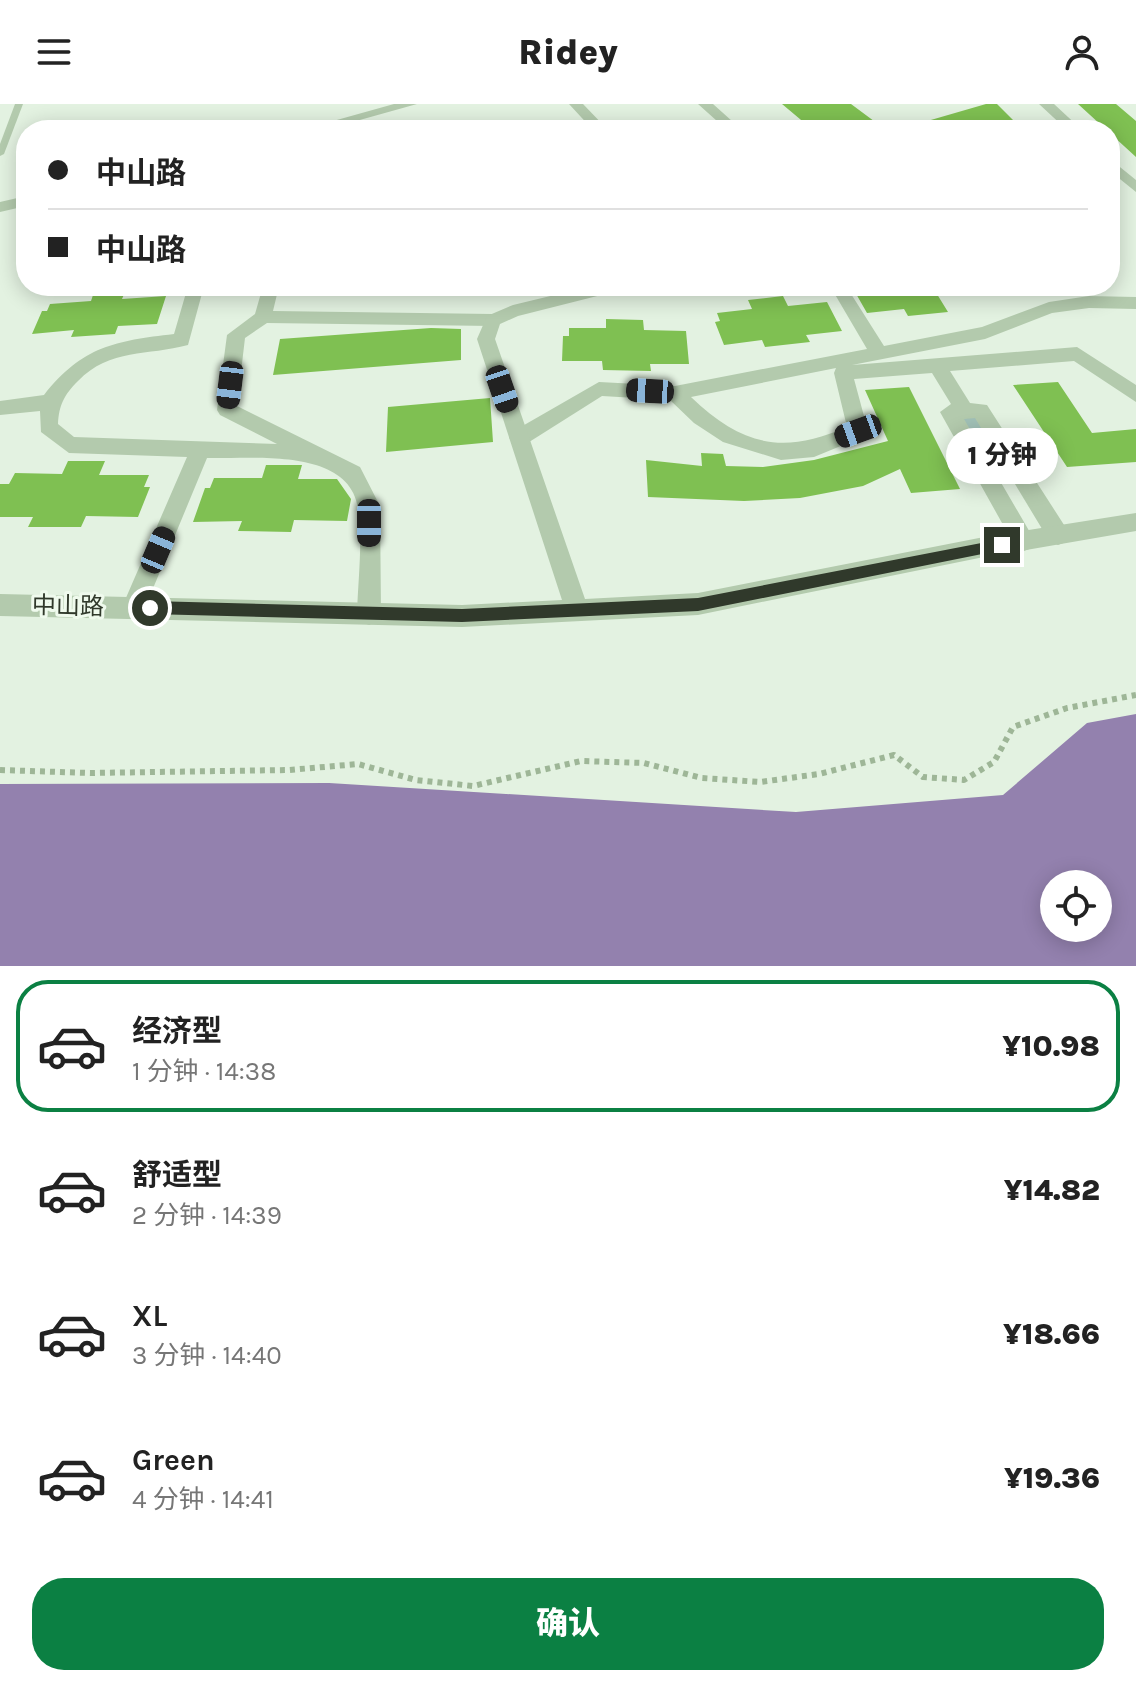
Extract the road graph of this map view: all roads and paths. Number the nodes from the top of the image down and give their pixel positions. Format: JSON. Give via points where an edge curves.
{"nodes":[{"id":1,"x":19,"y":104,"type":"edge"},
{"id":2,"x":576,"y":104,"type":"edge"},
{"id":3,"x":705,"y":104,"type":"edge"},
{"id":4,"x":1046,"y":104,"type":"edge"},
{"id":5,"x":400,"y":105,"type":"edge"},
{"id":6,"x":346,"y":120,"type":"edge"},
{"id":7,"x":591,"y":120,"type":"edge"},
{"id":8,"x":723,"y":120,"type":"edge"},
{"id":9,"x":1064,"y":120,"type":"edge"},
{"id":10,"x":0,"y":154,"type":"edge"},
{"id":11,"x":1120,"y":173,"type":"edge"},
{"id":12,"x":1136,"y":188,"type":"edge"},
{"id":13,"x":193,"y":296,"type":"edge"},
{"id":14,"x":268,"y":296,"type":"edge"},
{"id":15,"x":574,"y":296,"type":"edge"},
{"id":16,"x":844,"y":296,"type":"edge"},
{"id":17,"x":1136,"y":303,"type":"edge"},
{"id":18,"x":263,"y":317,"type":"junction"},
{"id":19,"x":493,"y":320,"type":"junction"},
{"id":20,"x":879,"y":353,"type":"junction"},
{"id":21,"x":937,"y":366,"type":"junction"},
{"id":22,"x":675,"y":393,"type":"junction"},
{"id":23,"x":1136,"y":395,"type":"edge"},
{"id":24,"x":50,"y":402,"type":"junction"},
{"id":25,"x":0,"y":408,"type":"edge"},
{"id":26,"x":965,"y":411,"type":"junction"},
{"id":27,"x":519,"y":438,"type":"junction"},
{"id":28,"x":200,"y":450,"type":"junction"},
{"id":29,"x":312,"y":453,"type":"junction"},
{"id":30,"x":1136,"y":522,"type":"edge"},
{"id":31,"x":1058,"y":535,"type":"junction"},
{"id":32,"x":1024,"y":541,"type":"junction"},
{"id":33,"x":0,"y":605,"type":"edge"},
{"id":34,"x":134,"y":607,"type":"junction"},
{"id":35,"x":577,"y":611,"type":"junction"},
{"id":36,"x":369,"y":614,"type":"junction"},
{"id":37,"x":1136,"y":695,"type":"edge"},
{"id":38,"x":0,"y":770,"type":"edge"}],
"edges":[{"from":1,"to":10,"type":"lane"},
{"from":2,"to":7,"type":"street"},
{"from":3,"to":8,"type":"street"},
{"from":4,"to":9,"type":"street"},
{"from":5,"to":6,"type":"street"},
{"from":11,"to":12,"type":"street"},
{"from":13,"to":24,"type":"street","via":[[182,340],[97,353],[69,374]]},
{"from":14,"to":18,"type":"street"},
{"from":15,"to":19,"type":"street"},
{"from":16,"to":20,"type":"street"},
{"from":17,"to":20,"type":"street","via":[[1049,308],[985,333]]},
{"from":18,"to":19,"type":"street"},
{"from":18,"to":29,"type":"street","via":[[236,335],[227,410]]},
{"from":19,"to":27,"type":"street","via":[[486,339]]},
{"from":20,"to":22,"type":"street"},
{"from":21,"to":22,"type":"street","via":[[843,373],[858,431],[801,452],[743,445],[703,423]]},
{"from":21,"to":23,"type":"street","via":[[1077,354]]},
{"from":21,"to":26,"type":"street"},
{"from":22,"to":27,"type":"street","via":[[599,389]]},
{"from":24,"to":25,"type":"street"},
{"from":24,"to":28,"type":"street","via":[[48,427],[69,445]]},
{"from":26,"to":31,"type":"street","via":[[980,410]]},
{"from":26,"to":32,"type":"street","via":[[950,412]]},
{"from":27,"to":35,"type":"street"},
{"from":28,"to":29,"type":"street"},
{"from":28,"to":34,"type":"street"},
{"from":29,"to":36,"type":"street","via":[[353,473],[369,506]]},
{"from":30,"to":31,"type":"street","name":"中山路"},
{"from":31,"to":32,"type":"street","name":"中山路"},
{"from":32,"to":35,"type":"street","name":"中山路","via":[[698,604]]},
{"from":33,"to":34,"type":"street","name":"中山路"},
{"from":34,"to":36,"type":"street","name":"中山路"},
{"from":35,"to":36,"type":"street","name":"中山路"},
{"from":37,"to":38,"type":"path","via":[[1067,708],[1013,727],[994,762],[964,780],[923,777],[894,755],[760,782],[702,778],[644,763],[581,761],[473,786],[416,780],[358,764],[289,770]]}]}
